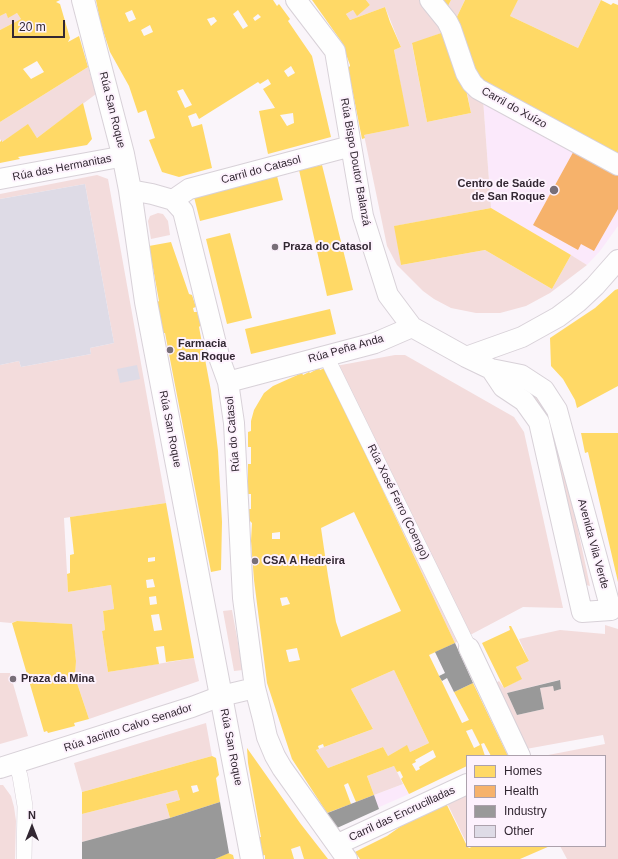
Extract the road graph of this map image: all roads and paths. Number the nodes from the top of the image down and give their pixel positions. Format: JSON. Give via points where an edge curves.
{"nodes":[{"id":1,"x":83,"y":0,"type":"edge"},
{"id":2,"x":296,"y":0,"type":"edge"},
{"id":3,"x":430,"y":0,"type":"edge"},
{"id":4,"x":351,"y":146,"type":"junction"},
{"id":5,"x":123,"y":154,"type":"junction"},
{"id":6,"x":618,"y":165,"type":"edge"},
{"id":7,"x":0,"y":179,"type":"edge"},
{"id":8,"x":130,"y":190,"type":"junction"},
{"id":9,"x":173,"y":200,"type":"junction"},
{"id":10,"x":618,"y":260,"type":"edge"},
{"id":11,"x":412,"y":327,"type":"junction"},
{"id":12,"x":326,"y":356,"type":"junction"},
{"id":13,"x":466,"y":357,"type":"junction"},
{"id":14,"x":491,"y":369,"type":"junction"},
{"id":15,"x":228,"y":382,"type":"junction"},
{"id":16,"x":614,"y":611,"type":"edge"},
{"id":17,"x":469,"y":648,"type":"joint"},
{"id":18,"x":255,"y":688,"type":"junction"},
{"id":19,"x":221,"y":696,"type":"junction"},
{"id":20,"x":520,"y":755,"type":"edge"},
{"id":21,"x":8,"y":766,"type":"edge"},
{"id":22,"x":466,"y":785,"type":"edge"},
{"id":23,"x":342,"y":852,"type":"edge"},
{"id":24,"x":24,"y":859,"type":"edge"},
{"id":25,"x":252,"y":859,"type":"edge"}],
"edges":[{"from":1,"to":5,"type":"street","name":"Rúa San Roque"},
{"from":2,"to":4,"type":"street","name":"Rúa Bispo Doutor Balanzá","via":[[335,51]]},
{"from":3,"to":6,"type":"street","name":"Carril do Xuízo","via":[[447,21],[466,73],[478,89]]},
{"from":4,"to":9,"type":"street","name":"Carril do Catasol","via":[[189,189]]},
{"from":4,"to":11,"type":"street","name":"Rúa Bispo Doutor Balanzá","via":[[363,216],[388,295]]},
{"from":5,"to":7,"type":"street","name":"Rúa das Hermanitas","via":[[114,158]]},
{"from":5,"to":8,"type":"street","name":"Rúa San Roque"},
{"from":8,"to":9,"type":"street"},
{"from":8,"to":19,"type":"street","name":"Rúa San Roque","via":[[146,302]]},
{"from":9,"to":15,"type":"street","name":"Rúa do Catasol","via":[[183,211],[220,360]]},
{"from":10,"to":13,"type":"street","via":[[595,286],[558,317],[522,337]]},
{"from":11,"to":12,"type":"street","name":"Rúa Peña Anda","via":[[375,343]]},
{"from":11,"to":13,"type":"street"},
{"from":12,"to":15,"type":"street","name":"Rúa Peña Anda"},
{"from":12,"to":17,"type":"street","name":"Rúa Xosé Ferro (Coengo)"},
{"from":13,"to":14,"type":"street","name":"Avenida Vila Verde"},
{"from":14,"to":16,"type":"street","name":"Avenida Vila Verde","via":[[521,375],[544,390],[557,410]]},
{"from":14,"to":16,"type":"street","name":"Avenida Vila Verde","via":[[503,388],[524,401],[539,422],[582,612]]},
{"from":15,"to":18,"type":"street","name":"Rúa do Catasol","via":[[234,423],[243,598]]},
{"from":17,"to":20,"type":"street"},
{"from":18,"to":19,"type":"street","name":"Rúa Jacinto Calvo Senador"},
{"from":18,"to":23,"type":"street","name":"Rúa do Catasol","via":[[267,737],[275,756]]},
{"from":19,"to":21,"type":"street","name":"Rúa Jacinto Calvo Senador","via":[[185,710]]},
{"from":19,"to":25,"type":"street","name":"Rúa San Roque"},
{"from":21,"to":24,"type":"street","via":[[20,776],[25,806]]},
{"from":22,"to":23,"type":"street","name":"Carril das Encrucilladas"}]}
